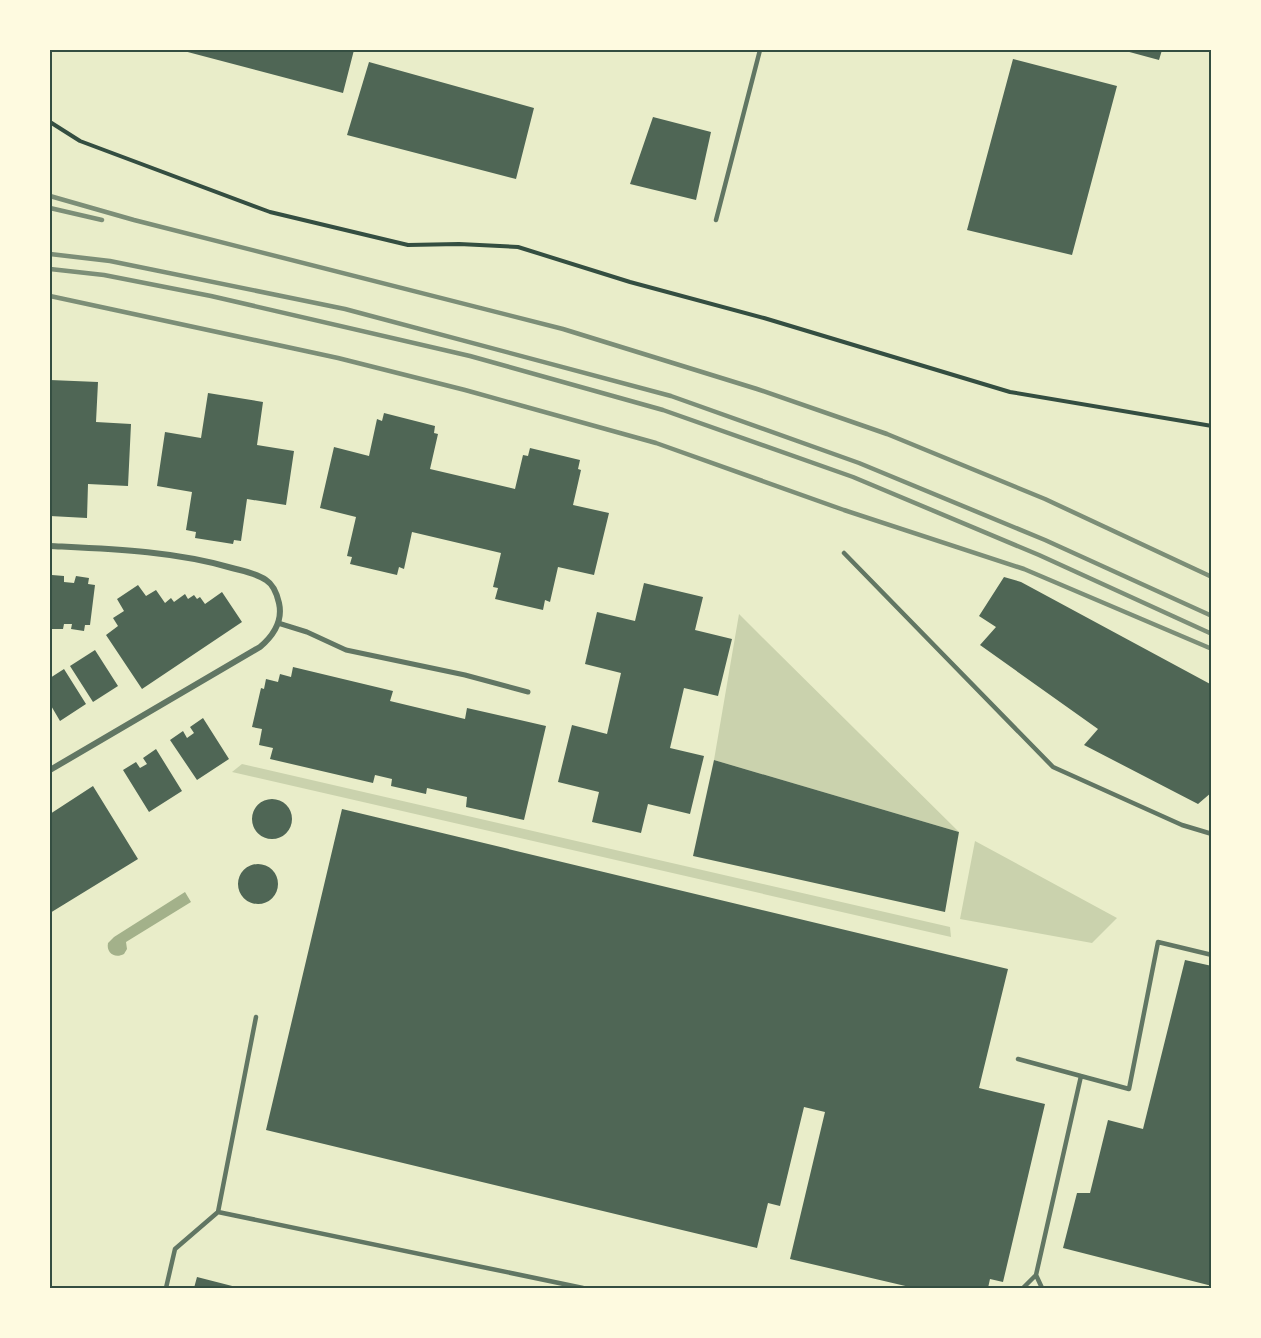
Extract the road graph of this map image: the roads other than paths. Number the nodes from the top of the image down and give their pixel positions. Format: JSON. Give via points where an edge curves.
{"nodes":[{"id":1,"x":760,"y":50,"type":"edge"},
{"id":2,"x":716,"y":220,"type":"dead end"},
{"id":3,"x":50,"y":546,"type":"edge"},
{"id":4,"x":844,"y":553,"type":"dead end"},
{"id":5,"x":278,"y":622,"type":"junction"},
{"id":6,"x":528,"y":692,"type":"dead end"},
{"id":7,"x":50,"y":770,"type":"edge"},
{"id":8,"x":1212,"y":834,"type":"edge"},
{"id":9,"x":1212,"y":955,"type":"edge"},
{"id":10,"x":256,"y":1017,"type":"dead end"},
{"id":11,"x":1018,"y":1059,"type":"dead end"},
{"id":12,"x":1081,"y":1076,"type":"junction"},
{"id":13,"x":218,"y":1212,"type":"junction"},
{"id":14,"x":1036,"y":1275,"type":"junction"},
{"id":15,"x":166,"y":1288,"type":"edge"},
{"id":16,"x":583,"y":1288,"type":"edge"},
{"id":17,"x":1023,"y":1288,"type":"edge"},
{"id":18,"x":1042,"y":1288,"type":"edge"}],
"edges":[{"from":1,"to":2,"type":"lane"},
{"from":3,"to":5,"type":"street","via":[[156,553],[213,562],[257,575],[277,592]]},
{"from":4,"to":8,"type":"lane","via":[[1053,767],[1182,825]]},
{"from":5,"to":6,"type":"street","via":[[346,650]]},
{"from":5,"to":7,"type":"street","via":[[260,646]]},
{"from":9,"to":12,"type":"lane","via":[[1158,942],[1129,1089]]},
{"from":10,"to":13,"type":"lane"},
{"from":11,"to":12,"type":"lane"},
{"from":12,"to":14,"type":"lane"},
{"from":13,"to":15,"type":"lane","via":[[175,1249]]},
{"from":13,"to":16,"type":"lane"},
{"from":14,"to":17,"type":"lane"},
{"from":14,"to":18,"type":"lane"}]}
